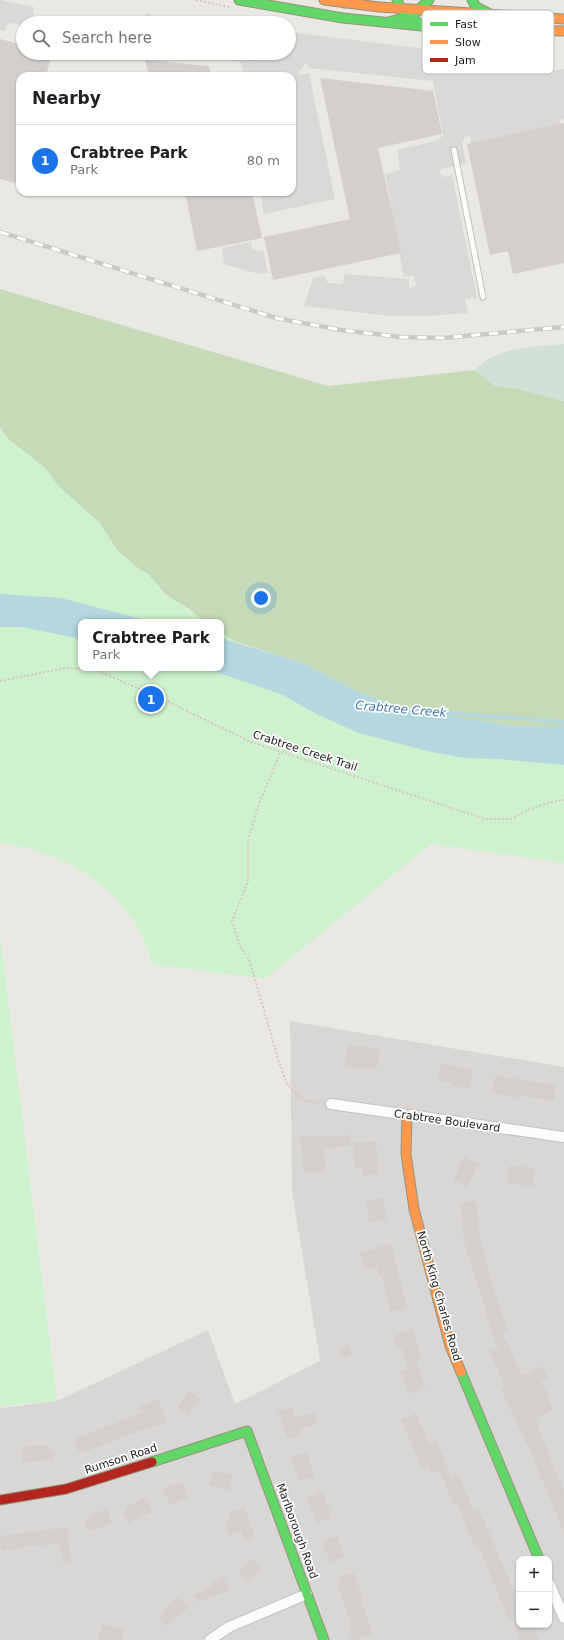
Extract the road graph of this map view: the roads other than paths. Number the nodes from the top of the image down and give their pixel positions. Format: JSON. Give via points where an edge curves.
{"nodes":[{"id":1,"x":239,"y":0,"type":"edge"},
{"id":2,"x":324,"y":0,"type":"edge"},
{"id":3,"x":354,"y":0,"type":"edge"},
{"id":4,"x":397,"y":0,"type":"edge"},
{"id":5,"x":429,"y":0,"type":"edge"},
{"id":6,"x":472,"y":0,"type":"edge"},
{"id":7,"x":345,"y":3,"type":"junction"},
{"id":8,"x":401,"y":9,"type":"junction"},
{"id":9,"x":418,"y":10,"type":"junction"},
{"id":10,"x":422,"y":10,"type":"edge"},
{"id":11,"x":482,"y":10,"type":"edge"},
{"id":12,"x":410,"y":17,"type":"junction"},
{"id":13,"x":554,"y":19,"type":"edge"},
{"id":14,"x":564,"y":19,"type":"edge"},
{"id":15,"x":389,"y":22,"type":"junction"},
{"id":16,"x":422,"y":26,"type":"joint"},
{"id":17,"x":554,"y":31,"type":"edge"},
{"id":18,"x":564,"y":31,"type":"edge"},
{"id":19,"x":454,"y":150,"type":"dead end"},
{"id":20,"x":483,"y":298,"type":"dead end"},
{"id":21,"x":331,"y":1104,"type":"road end"},
{"id":22,"x":407,"y":1115,"type":"junction"},
{"id":23,"x":564,"y":1137,"type":"edge"},
{"id":24,"x":246,"y":1431,"type":"joint"},
{"id":25,"x":0,"y":1500,"type":"edge"},
{"id":26,"x":538,"y":1556,"type":"edge"},
{"id":27,"x":552,"y":1590,"type":"edge"},
{"id":28,"x":307,"y":1594,"type":"junction"},
{"id":29,"x":564,"y":1618,"type":"edge"},
{"id":30,"x":210,"y":1640,"type":"edge"},
{"id":31,"x":324,"y":1640,"type":"edge"}],
"edges":[{"from":1,"to":15,"type":"main road","via":[[343,18]]},
{"from":2,"to":7,"type":"main road"},
{"from":3,"to":7,"type":"main road"},
{"from":4,"to":8,"type":"main road"},
{"from":5,"to":9,"type":"main road"},
{"from":6,"to":11,"type":"main road","via":[[476,7]]},
{"from":7,"to":8,"type":"main road"},
{"from":8,"to":9,"type":"main road"},
{"from":8,"to":12,"type":"main road"},
{"from":9,"to":10,"type":"main road"},
{"from":9,"to":12,"type":"main road"},
{"from":12,"to":15,"type":"main road"},
{"from":12,"to":16,"type":"main road"},
{"from":13,"to":14,"type":"main road"},
{"from":15,"to":16,"type":"main road"},
{"from":17,"to":18,"type":"main road"},
{"from":19,"to":20,"type":"lane"},
{"from":21,"to":22,"type":"street","name":"Crabtree Boulevard"},
{"from":22,"to":23,"type":"street","name":"Crabtree Boulevard"},
{"from":22,"to":26,"type":"main road","name":"North King Charles Road","via":[[406,1154],[414,1209],[450,1346]]},
{"from":24,"to":25,"type":"main road","name":"Rumson Road","via":[[66,1489]]},
{"from":24,"to":28,"type":"main road","name":"Marlborough Road"},
{"from":27,"to":29,"type":"street"},
{"from":28,"to":30,"type":"street","via":[[229,1627]]},
{"from":28,"to":31,"type":"main road","name":"Marlborough Road"}]}
